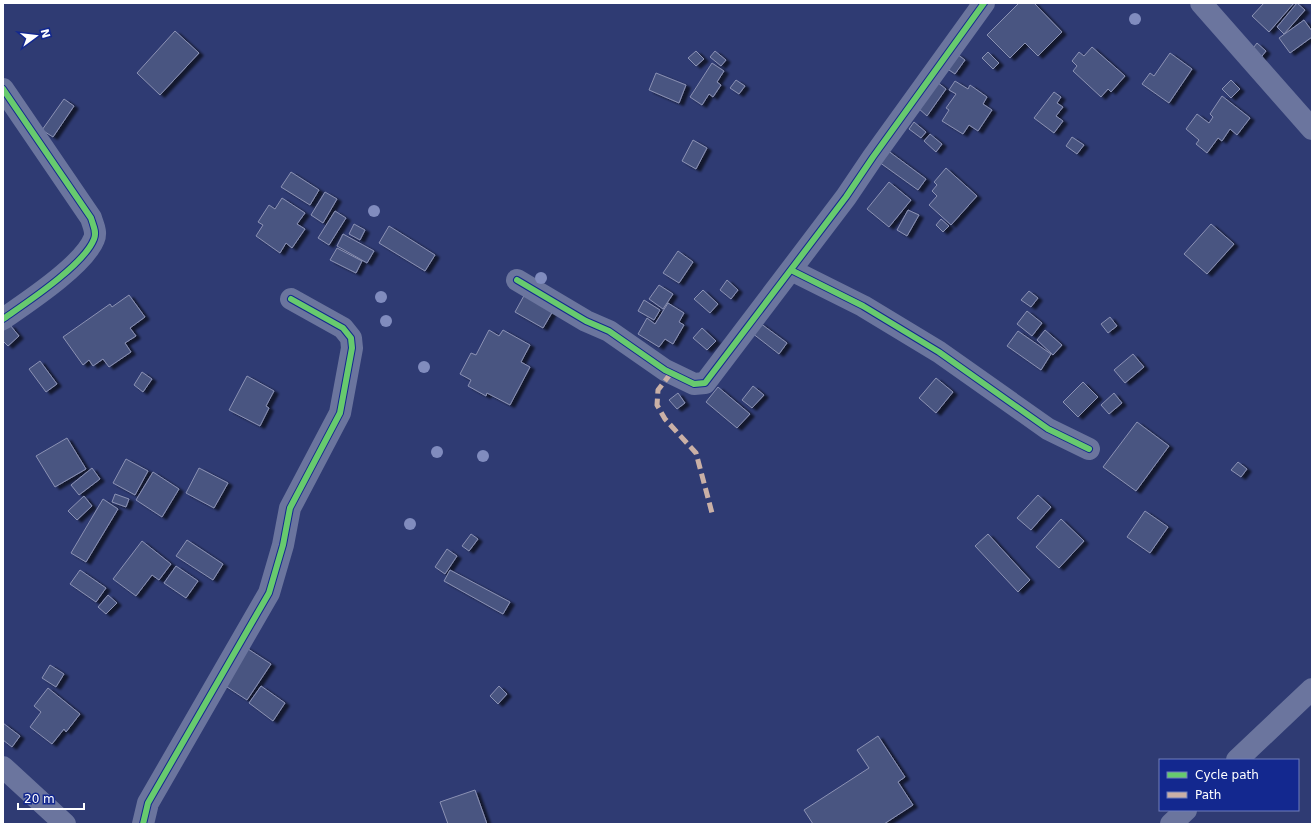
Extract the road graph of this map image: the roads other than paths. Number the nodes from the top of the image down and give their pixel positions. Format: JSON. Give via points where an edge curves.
{"nodes":[{"id":1,"x":984,"y":3,"type":"edge"},
{"id":2,"x":1210,"y":6,"type":"edge"},
{"id":3,"x":3,"y":89,"type":"edge"},
{"id":4,"x":1312,"y":129,"type":"edge"},
{"id":5,"x":791,"y":270,"type":"junction"},
{"id":6,"x":517,"y":280,"type":"dead end"},
{"id":7,"x":291,"y":298,"type":"dead end"},
{"id":8,"x":3,"y":319,"type":"edge"},
{"id":9,"x":1089,"y":450,"type":"dead end"},
{"id":10,"x":1312,"y":689,"type":"edge"},
{"id":11,"x":1237,"y":759,"type":"edge"},
{"id":12,"x":3,"y":767,"type":"edge"},
{"id":13,"x":1185,"y":811,"type":"edge"},
{"id":14,"x":65,"y":824,"type":"edge"},
{"id":15,"x":143,"y":824,"type":"edge"},
{"id":16,"x":1171,"y":824,"type":"edge"}],
"edges":[{"from":1,"to":5,"type":"street"},
{"from":2,"to":4,"type":"street"},
{"from":3,"to":8,"type":"street","via":[[90,218],[95,232],[94,240],[80,258],[51,285]]},
{"from":5,"to":6,"type":"street","via":[[712,376],[705,383],[694,384],[665,370],[609,331],[586,321]]},
{"from":5,"to":9,"type":"street","via":[[863,306],[939,352],[1048,429]]},
{"from":7,"to":15,"type":"street","via":[[344,328],[351,338],[352,348],[340,413],[290,508],[283,545],[269,593],[148,803]]},
{"from":10,"to":11,"type":"street"},
{"from":12,"to":14,"type":"street"},
{"from":13,"to":16,"type":"street"}]}
